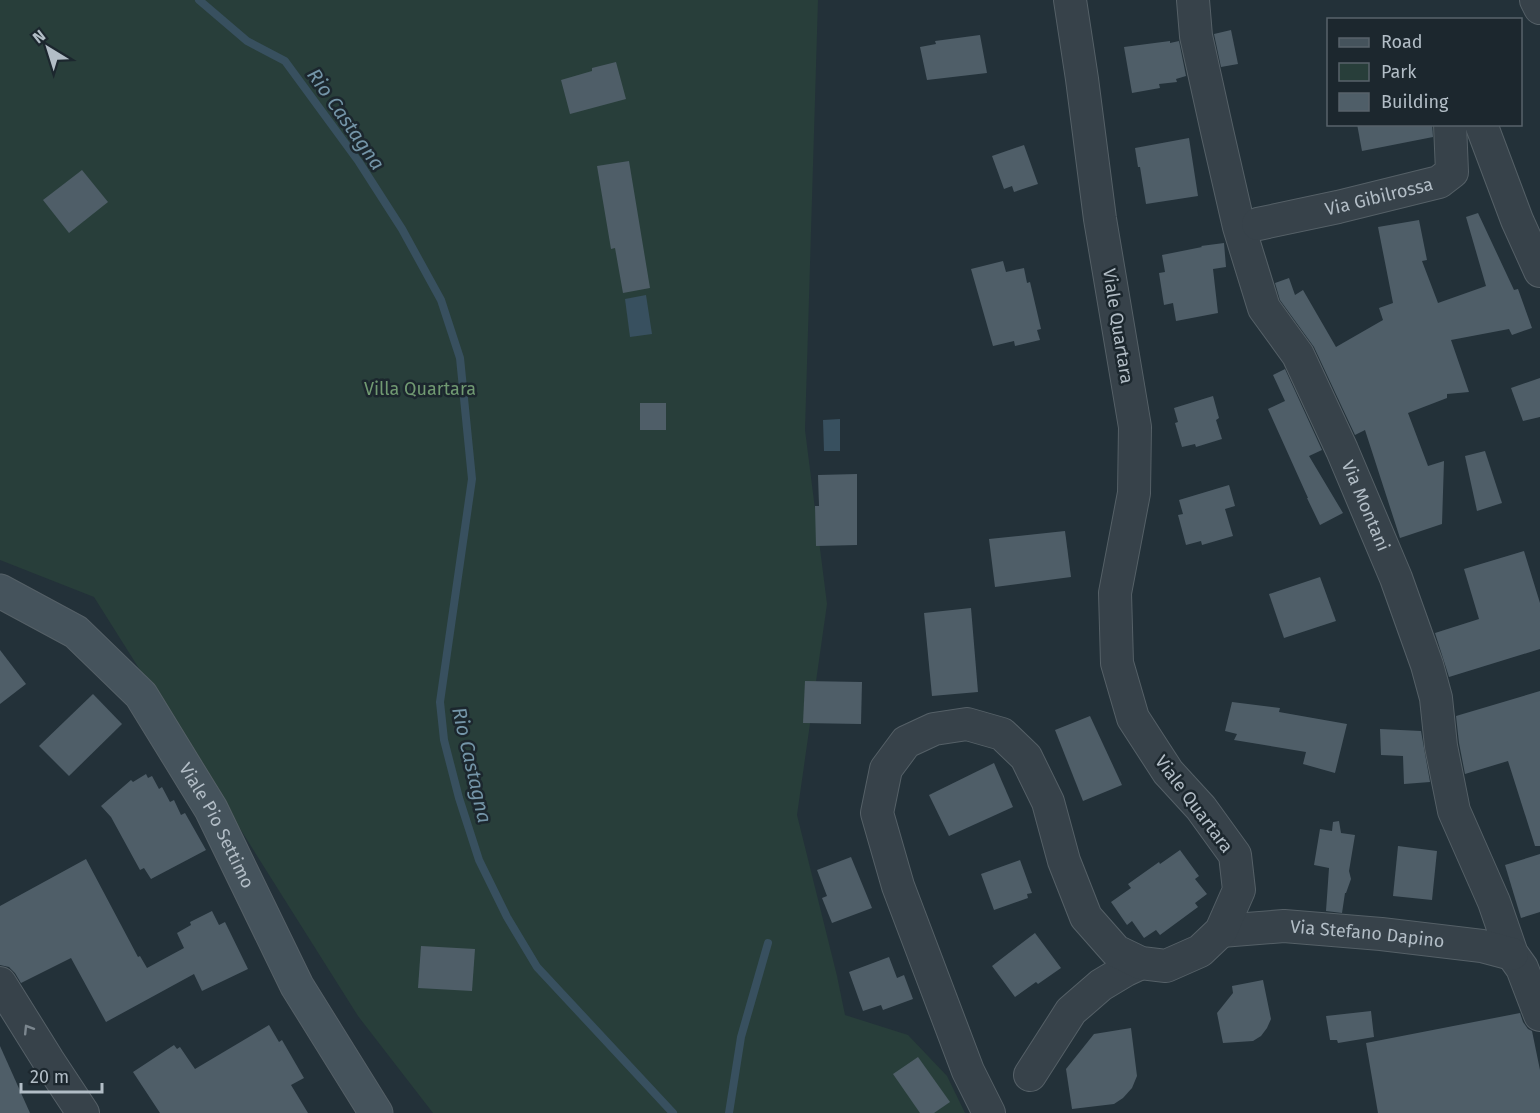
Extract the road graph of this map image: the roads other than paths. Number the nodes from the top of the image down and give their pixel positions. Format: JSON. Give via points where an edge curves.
{"nodes":[{"id":1,"x":1070,"y":0,"type":"edge"},
{"id":2,"x":1193,"y":0,"type":"edge"},
{"id":3,"x":1536,"y":0,"type":"edge"},
{"id":4,"x":1540,"y":8,"type":"edge"},
{"id":5,"x":1450,"y":126,"type":"edge"},
{"id":6,"x":1482,"y":126,"type":"edge"},
{"id":7,"x":1258,"y":224,"type":"dead end"},
{"id":8,"x":1540,"y":271,"type":"edge"},
{"id":9,"x":0,"y":591,"type":"edge"},
{"id":10,"x":1221,"y":932,"type":"junction"},
{"id":11,"x":1512,"y":954,"type":"junction"},
{"id":12,"x":1142,"y":963,"type":"junction"},
{"id":13,"x":0,"y":983,"type":"edge"},
{"id":14,"x":1540,"y":1015,"type":"edge"},
{"id":15,"x":1030,"y":1075,"type":"dead end"},
{"id":16,"x":83,"y":1113,"type":"edge"},
{"id":17,"x":376,"y":1113,"type":"edge"},
{"id":18,"x":989,"y":1113,"type":"edge"}],
"edges":[{"from":1,"to":10,"type":"street","name":"Viale Quartara","via":[[1100,219],[1135,427],[1134,493],[1114,593],[1117,663],[1133,718],[1168,772],[1201,808],[1235,855],[1239,890]]},
{"from":2,"to":11,"type":"street","name":"Via Montani","via":[[1196,36],[1239,227],[1264,308],[1298,355],[1400,589],[1436,698],[1440,746],[1454,811]]},
{"from":3,"to":4,"type":"street"},
{"from":5,"to":7,"type":"street","name":"Via Gibilrossa","via":[[1452,172],[1439,182]]},
{"from":6,"to":8,"type":"street"},
{"from":9,"to":17,"type":"street","name":"Viale Pio Settimo","via":[[76,632],[141,695],[211,809],[297,986]]},
{"from":10,"to":11,"type":"street","name":"Via Stefano Dapino","via":[[1284,926],[1482,946]]},
{"from":10,"to":12,"type":"street","name":"Viale Quartara","via":[[1200,951],[1166,966]]},
{"from":11,"to":14,"type":"street","name":"Via Montani","via":[[1522,968]]},
{"from":12,"to":15,"type":"street","via":[[1101,985],[1071,1011]]},
{"from":12,"to":18,"type":"street","name":"Viale Quartara","via":[[1116,951],[1086,917],[1064,861],[1048,802],[1026,757],[1002,734],[967,724],[934,729],[906,742],[886,770],[877,813],[898,886],[968,1071]]},
{"from":16,"to":13,"type":"street","one_way":true}]}
